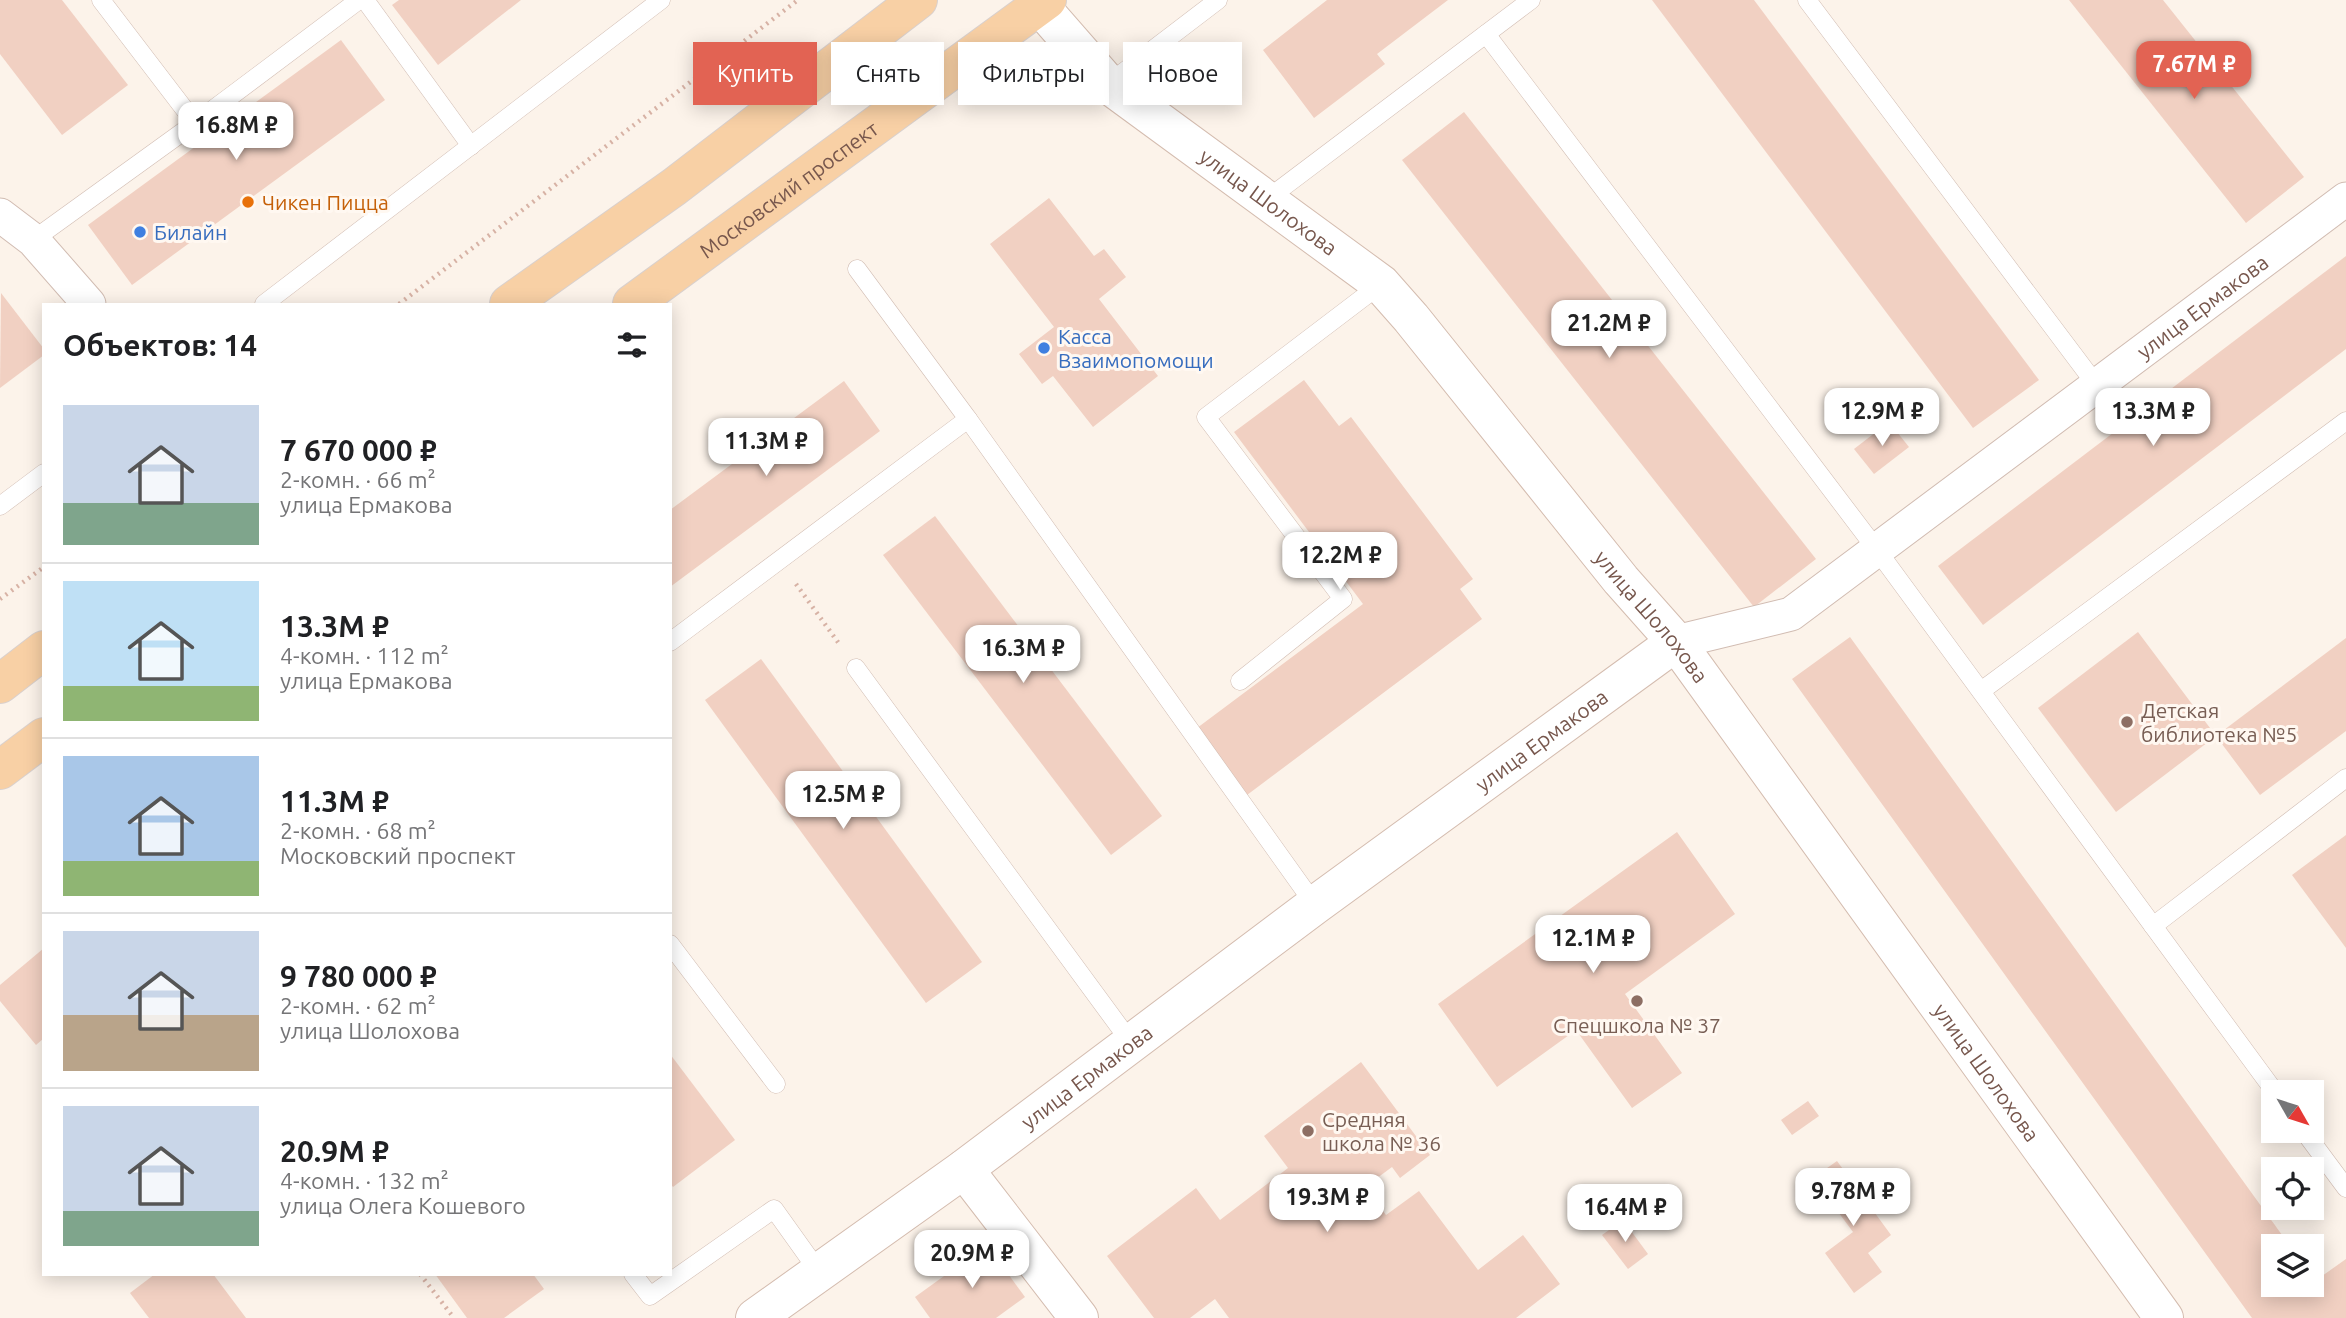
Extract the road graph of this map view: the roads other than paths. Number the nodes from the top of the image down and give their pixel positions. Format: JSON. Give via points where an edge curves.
{"nodes":[{"id":1,"x":101,"y":0,"type":"edge"},
{"id":2,"x":359,"y":0,"type":"edge"},
{"id":3,"x":365,"y":0,"type":"edge"},
{"id":4,"x":662,"y":0,"type":"edge"},
{"id":5,"x":918,"y":0,"type":"edge"},
{"id":6,"x":1218,"y":0,"type":"edge"},
{"id":7,"x":1531,"y":0,"type":"edge"},
{"id":8,"x":1807,"y":0,"type":"edge"},
{"id":9,"x":1040,"y":2,"type":"edge"},
{"id":10,"x":1486,"y":34,"type":"junction"},
{"id":11,"x":1073,"y":42,"type":"edge"},
{"id":12,"x":1109,"y":83,"type":"edge"},
{"id":13,"x":1109,"y":85,"type":"edge"},
{"id":14,"x":195,"y":123,"type":"junction"},
{"id":15,"x":471,"y":146,"type":"junction"},
{"id":16,"x":2346,"y":199,"type":"edge"},
{"id":17,"x":1266,"y":200,"type":"junction"},
{"id":18,"x":0,"y":215,"type":"edge"},
{"id":19,"x":33,"y":240,"type":"junction"},
{"id":20,"x":857,"y":269,"type":"dead end"},
{"id":21,"x":1381,"y":284,"type":"junction"},
{"id":22,"x":88,"y":303,"type":"edge"},
{"id":23,"x":265,"y":303,"type":"edge"},
{"id":24,"x":510,"y":303,"type":"edge"},
{"id":25,"x":633,"y":303,"type":"edge"},
{"id":26,"x":2096,"y":386,"type":"junction"},
{"id":27,"x":968,"y":419,"type":"junction"},
{"id":28,"x":2346,"y":421,"type":"edge"},
{"id":29,"x":42,"y":474,"type":"edge"},
{"id":30,"x":0,"y":506,"type":"edge"},
{"id":31,"x":1877,"y":550,"type":"junction"},
{"id":32,"x":672,"y":641,"type":"edge"},
{"id":33,"x":1676,"y":642,"type":"junction"},
{"id":34,"x":42,"y":652,"type":"edge"},
{"id":35,"x":856,"y":668,"type":"road end"},
{"id":36,"x":1240,"y":681,"type":"dead end"},
{"id":37,"x":0,"y":684,"type":"edge"},
{"id":38,"x":1981,"y":691,"type":"junction"},
{"id":39,"x":42,"y":738,"type":"edge"},
{"id":40,"x":0,"y":770,"type":"edge"},
{"id":41,"x":2346,"y":778,"type":"edge"},
{"id":42,"x":1315,"y":905,"type":"junction"},
{"id":43,"x":2153,"y":926,"type":"junction"},
{"id":44,"x":672,"y":947,"type":"edge"},
{"id":45,"x":1132,"y":1044,"type":"junction"},
{"id":46,"x":2266,"y":1080,"type":"edge"},
{"id":47,"x":776,"y":1084,"type":"dead end"},
{"id":48,"x":2313,"y":1143,"type":"edge"},
{"id":49,"x":964,"y":1169,"type":"junction"},
{"id":50,"x":2346,"y":1188,"type":"edge"},
{"id":51,"x":819,"y":1272,"type":"junction"},
{"id":52,"x":635,"y":1276,"type":"edge"},
{"id":53,"x":755,"y":1318,"type":"edge"},
{"id":54,"x":1079,"y":1318,"type":"edge"},
{"id":55,"x":2164,"y":1318,"type":"edge"}],
"edges":[{"from":1,"to":14,"type":"lane"},
{"from":2,"to":14,"type":"lane"},
{"from":3,"to":15,"type":"lane"},
{"from":4,"to":15,"type":"lane"},
{"from":5,"to":24,"type":"main road","via":[[674,187]]},
{"from":6,"to":12,"type":"lane"},
{"from":7,"to":10,"type":"lane"},
{"from":8,"to":26,"type":"lane"},
{"from":9,"to":11,"type":"street","name":"улица Шолохова"},
{"from":9,"to":25,"type":"main road","name":"Московский проспект"},
{"from":10,"to":17,"type":"lane"},
{"from":10,"to":31,"type":"lane"},
{"from":13,"to":17,"type":"street","name":"улица Шолохова"},
{"from":14,"to":19,"type":"lane"},
{"from":15,"to":23,"type":"lane"},
{"from":16,"to":26,"type":"street","name":"улица Ермакова"},
{"from":17,"to":21,"type":"street","name":"улица Шолохова"},
{"from":18,"to":19,"type":"street"},
{"from":19,"to":22,"type":"street"},
{"from":20,"to":27,"type":"lane"},
{"from":21,"to":33,"type":"street","name":"улица Шолохова"},
{"from":21,"to":36,"type":"lane","via":[[1206,417],[1343,598]]},
{"from":26,"to":31,"type":"street","name":"улица Ермакова"},
{"from":27,"to":32,"type":"lane"},
{"from":27,"to":42,"type":"lane"},
{"from":28,"to":38,"type":"lane"},
{"from":29,"to":30,"type":"lane"},
{"from":31,"to":33,"type":"street","name":"улица Ермакова","via":[[1791,614]]},
{"from":31,"to":38,"type":"lane"},
{"from":33,"to":42,"type":"street","name":"улица Ермакова"},
{"from":33,"to":55,"type":"street","name":"улица Шолохова"},
{"from":34,"to":37,"type":"main road"},
{"from":35,"to":45,"type":"lane"},
{"from":38,"to":43,"type":"lane"},
{"from":39,"to":40,"type":"main road"},
{"from":41,"to":43,"type":"lane"},
{"from":42,"to":45,"type":"street","name":"улица Ермакова"},
{"from":43,"to":46,"type":"lane"},
{"from":44,"to":47,"type":"lane"},
{"from":45,"to":49,"type":"street","name":"улица Ермакова"},
{"from":48,"to":50,"type":"lane"},
{"from":49,"to":51,"type":"street","name":"улица Ермакова"},
{"from":49,"to":54,"type":"street"},
{"from":51,"to":52,"type":"lane","via":[[774,1209],[650,1296]]},
{"from":51,"to":53,"type":"street","name":"улица Ермакова"}]}
